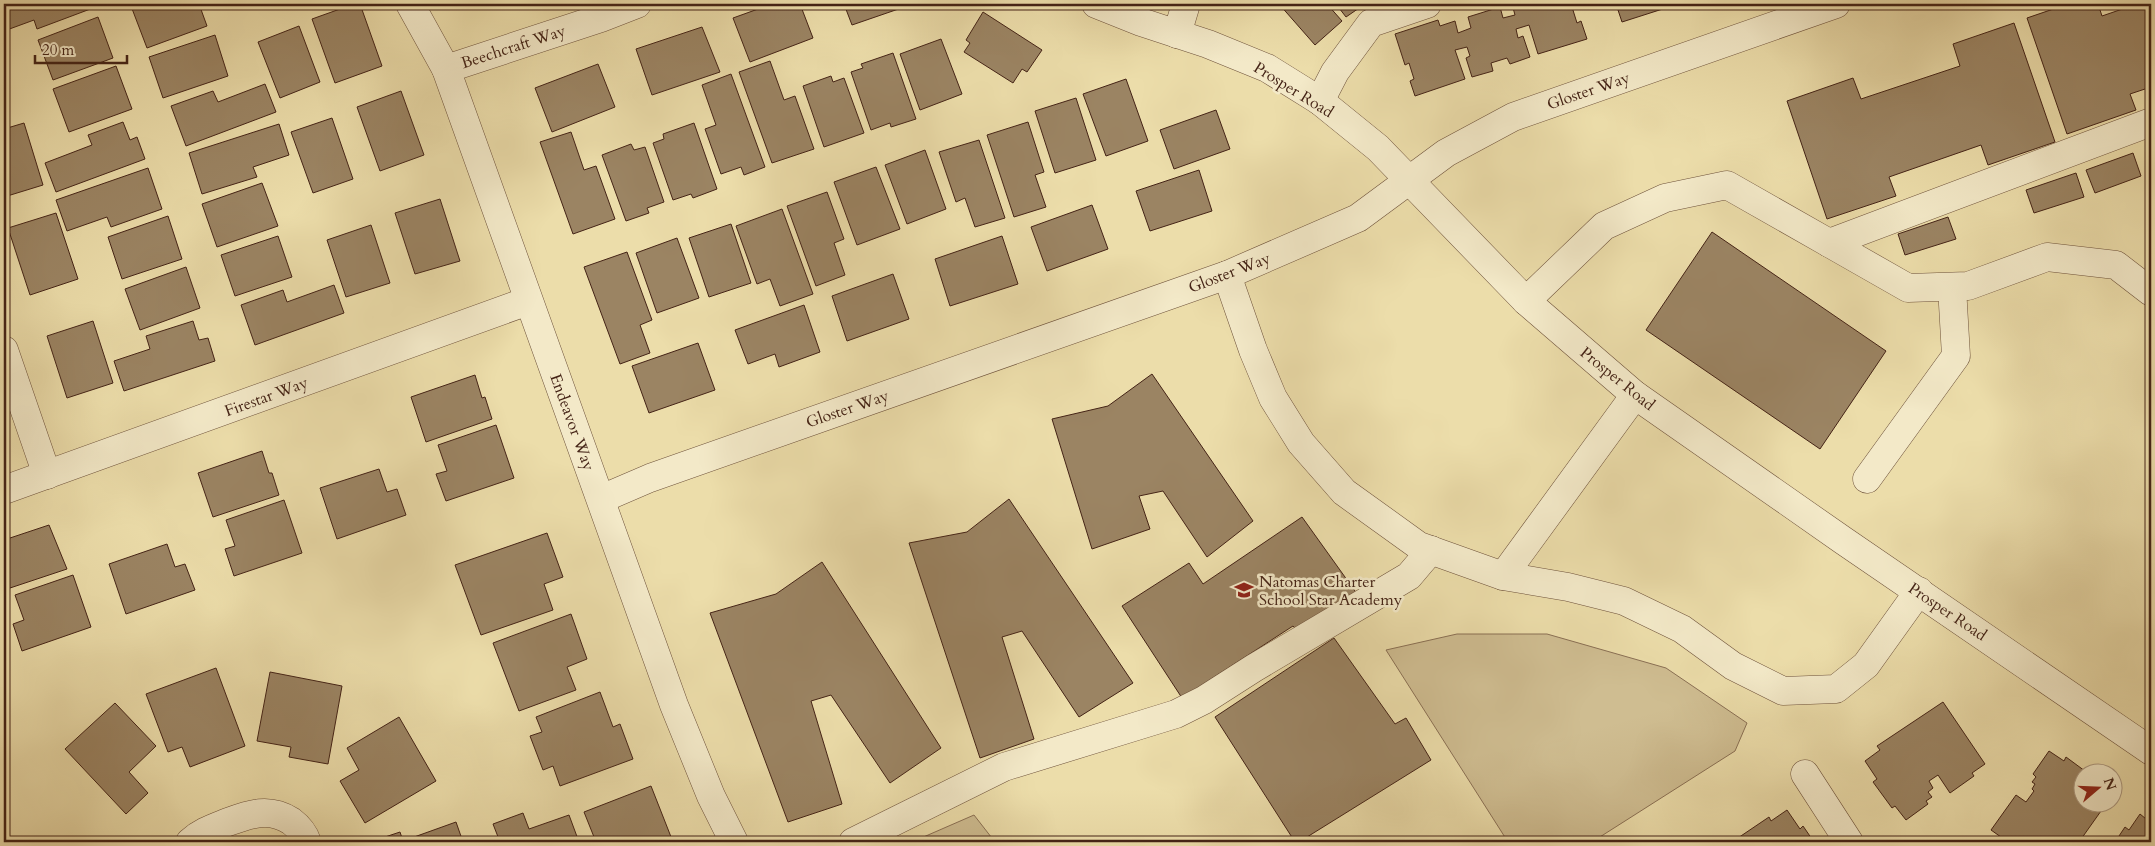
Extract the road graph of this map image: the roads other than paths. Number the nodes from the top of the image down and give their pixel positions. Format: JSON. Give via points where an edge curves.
{"nodes":[{"id":1,"x":410,"y":4,"type":"edge"},
{"id":2,"x":637,"y":4,"type":"edge"},
{"id":3,"x":1096,"y":4,"type":"edge"},
{"id":4,"x":1186,"y":4,"type":"edge"},
{"id":5,"x":1427,"y":4,"type":"edge"},
{"id":6,"x":1836,"y":4,"type":"edge"},
{"id":7,"x":1177,"y":34,"type":"junction"},
{"id":8,"x":446,"y":69,"type":"junction"},
{"id":9,"x":1320,"y":101,"type":"junction"},
{"id":10,"x":2151,"y":122,"type":"edge"},
{"id":11,"x":1410,"y":181,"type":"junction"},
{"id":12,"x":1829,"y":243,"type":"junction"},
{"id":13,"x":1227,"y":275,"type":"junction"},
{"id":14,"x":1952,"y":286,"type":"junction"},
{"id":15,"x":2151,"y":292,"type":"edge"},
{"id":16,"x":528,"y":301,"type":"junction"},
{"id":17,"x":1526,"y":301,"type":"junction"},
{"id":18,"x":4,"y":350,"type":"edge"},
{"id":19,"x":1635,"y":395,"type":"junction"},
{"id":20,"x":47,"y":475,"type":"junction"},
{"id":21,"x":1867,"y":480,"type":"dead end"},
{"id":22,"x":4,"y":490,"type":"edge"},
{"id":23,"x":600,"y":499,"type":"junction"},
{"id":24,"x":1431,"y":550,"type":"junction"},
{"id":25,"x":1503,"y":576,"type":"junction"},
{"id":26,"x":1919,"y":591,"type":"junction"},
{"id":27,"x":2151,"y":751,"type":"edge"},
{"id":28,"x":1805,"y":774,"type":"dead end"},
{"id":29,"x":190,"y":842,"type":"edge"},
{"id":30,"x":307,"y":842,"type":"edge"},
{"id":31,"x":734,"y":842,"type":"edge"},
{"id":32,"x":853,"y":842,"type":"edge"},
{"id":33,"x":1849,"y":842,"type":"edge"}],
"edges":[{"from":1,"to":8,"type":"street","name":"Endeavor Way"},
{"from":2,"to":8,"type":"street","name":"Beechcraft Way"},
{"from":3,"to":7,"type":"street","name":"Prosper Road"},
{"from":4,"to":7,"type":"street"},
{"from":5,"to":9,"type":"street","via":[[1371,23],[1335,72]]},
{"from":6,"to":11,"type":"street","name":"Gloster Way","via":[[1513,117],[1460,144]]},
{"from":7,"to":9,"type":"street","name":"Prosper Road","via":[[1267,68]]},
{"from":8,"to":16,"type":"street","name":"Endeavor Way"},
{"from":9,"to":11,"type":"street","name":"Prosper Road","via":[[1378,148]]},
{"from":10,"to":12,"type":"street"},
{"from":11,"to":13,"type":"street","name":"Gloster Way","via":[[1358,218]]},
{"from":11,"to":17,"type":"street","name":"Prosper Road"},
{"from":12,"to":14,"type":"street","via":[[1908,288]]},
{"from":12,"to":17,"type":"street","via":[[1727,185],[1665,198],[1604,226]]},
{"from":13,"to":23,"type":"street","name":"Gloster Way","via":[[650,478]]},
{"from":13,"to":24,"type":"street","via":[[1274,398],[1301,443],[1344,492],[1419,546]]},
{"from":14,"to":15,"type":"street","via":[[1968,286],[2047,257],[2116,265]]},
{"from":14,"to":21,"type":"street","via":[[1956,356]]},
{"from":16,"to":20,"type":"street","name":"Firestar Way"},
{"from":16,"to":23,"type":"street","name":"Endeavor Way"},
{"from":17,"to":19,"type":"street","name":"Prosper Road"},
{"from":18,"to":20,"type":"street"},
{"from":19,"to":25,"type":"street"},
{"from":19,"to":26,"type":"street","name":"Prosper Road"},
{"from":20,"to":22,"type":"street","name":"Firestar Way"},
{"from":23,"to":31,"type":"street","name":"Endeavor Way","via":[[674,705],[711,796]]},
{"from":24,"to":25,"type":"street"},
{"from":24,"to":32,"type":"street","via":[[1409,576],[1204,700],[1176,714],[1004,767]]},
{"from":25,"to":26,"type":"street","via":[[1624,601],[1682,629],[1733,666],[1783,691],[1836,689],[1866,665]]},
{"from":26,"to":27,"type":"street","name":"Prosper Road"},
{"from":28,"to":33,"type":"street"},
{"from":29,"to":30,"type":"street","via":[[201,832],[252,813],[270,812],[298,826]]}]}
